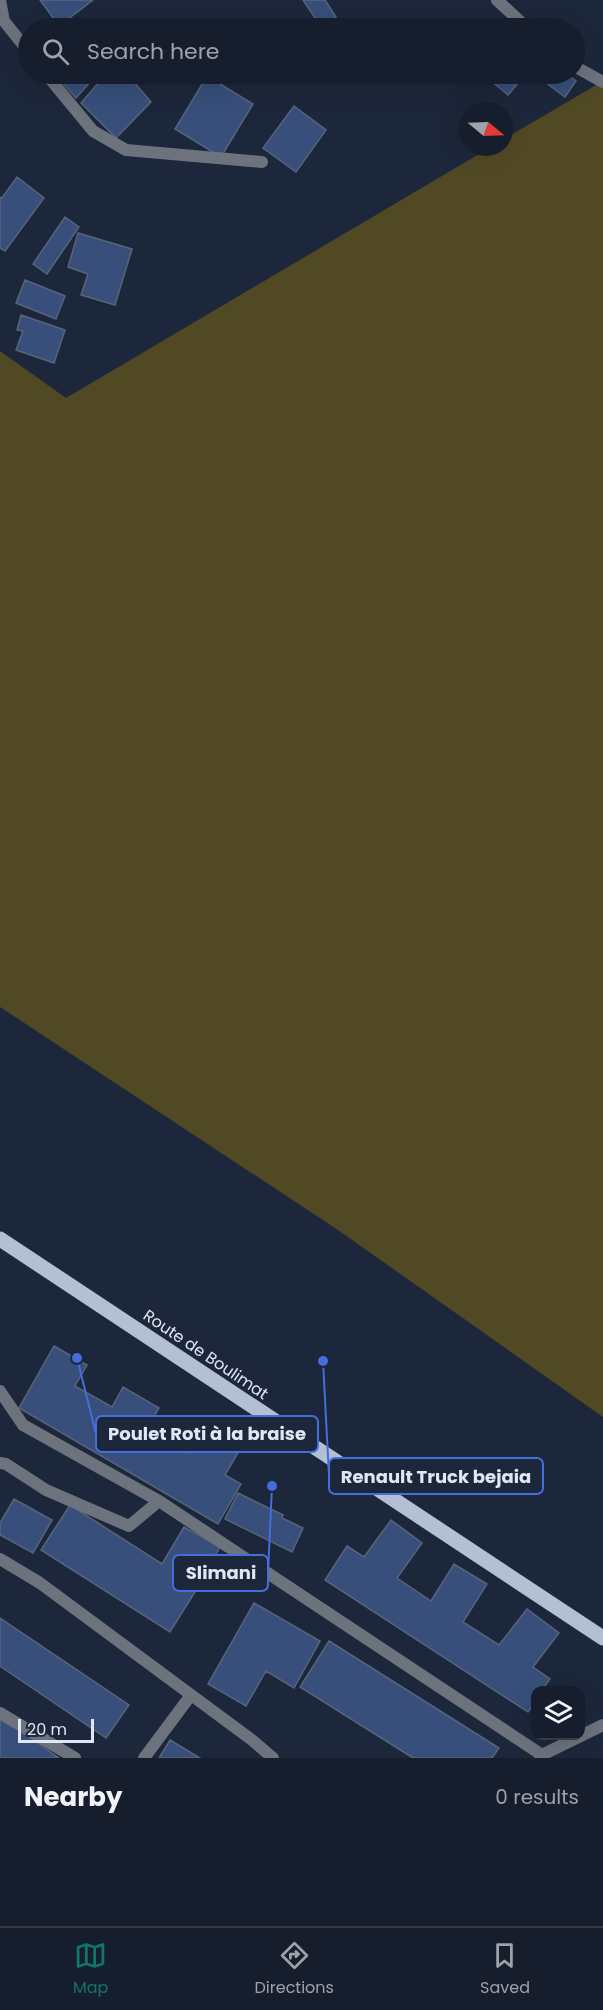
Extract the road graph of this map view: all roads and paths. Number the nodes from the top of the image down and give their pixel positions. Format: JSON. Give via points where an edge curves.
{"nodes":[{"id":1,"x":0,"y":0,"type":"edge"},
{"id":2,"x":496,"y":0,"type":"edge"},
{"id":3,"x":516,"y":18,"type":"edge"},
{"id":4,"x":2,"y":23,"type":"edge"},
{"id":5,"x":18,"y":40,"type":"edge"},
{"id":6,"x":585,"y":72,"type":"edge"},
{"id":7,"x":603,"y":82,"type":"edge"},
{"id":8,"x":54,"y":84,"type":"edge"},
{"id":9,"x":262,"y":162,"type":"dead end"},
{"id":10,"x":0,"y":1239,"type":"edge"},
{"id":11,"x":0,"y":1391,"type":"edge"},
{"id":12,"x":0,"y":1463,"type":"edge"},
{"id":13,"x":159,"y":1501,"type":"junction"},
{"id":14,"x":0,"y":1559,"type":"edge"},
{"id":15,"x":603,"y":1638,"type":"edge"},
{"id":16,"x":191,"y":1695,"type":"junction"},
{"id":17,"x":0,"y":1713,"type":"edge"},
{"id":18,"x":603,"y":1725,"type":"edge"},
{"id":19,"x":541,"y":1757,"type":"edge"},
{"id":20,"x":75,"y":1758,"type":"edge"},
{"id":21,"x":144,"y":1758,"type":"edge"},
{"id":22,"x":273,"y":1758,"type":"edge"}],
"edges":[{"from":1,"to":4,"type":"street"},
{"from":2,"to":3,"type":"street"},
{"from":4,"to":5,"type":"street"},
{"from":6,"to":7,"type":"street"},
{"from":8,"to":9,"type":"street","via":[[93,131],[126,150]]},
{"from":10,"to":15,"type":"main road","name":"Route de Boulimat"},
{"from":11,"to":13,"type":"street","via":[[23,1425]]},
{"from":12,"to":13,"type":"street","via":[[46,1490],[129,1526]]},
{"from":13,"to":19,"type":"street"},
{"from":14,"to":16,"type":"street","via":[[40,1583]]},
{"from":16,"to":21,"type":"street"},
{"from":16,"to":22,"type":"street"},
{"from":17,"to":20,"type":"street"},
{"from":18,"to":19,"type":"street"}]}
